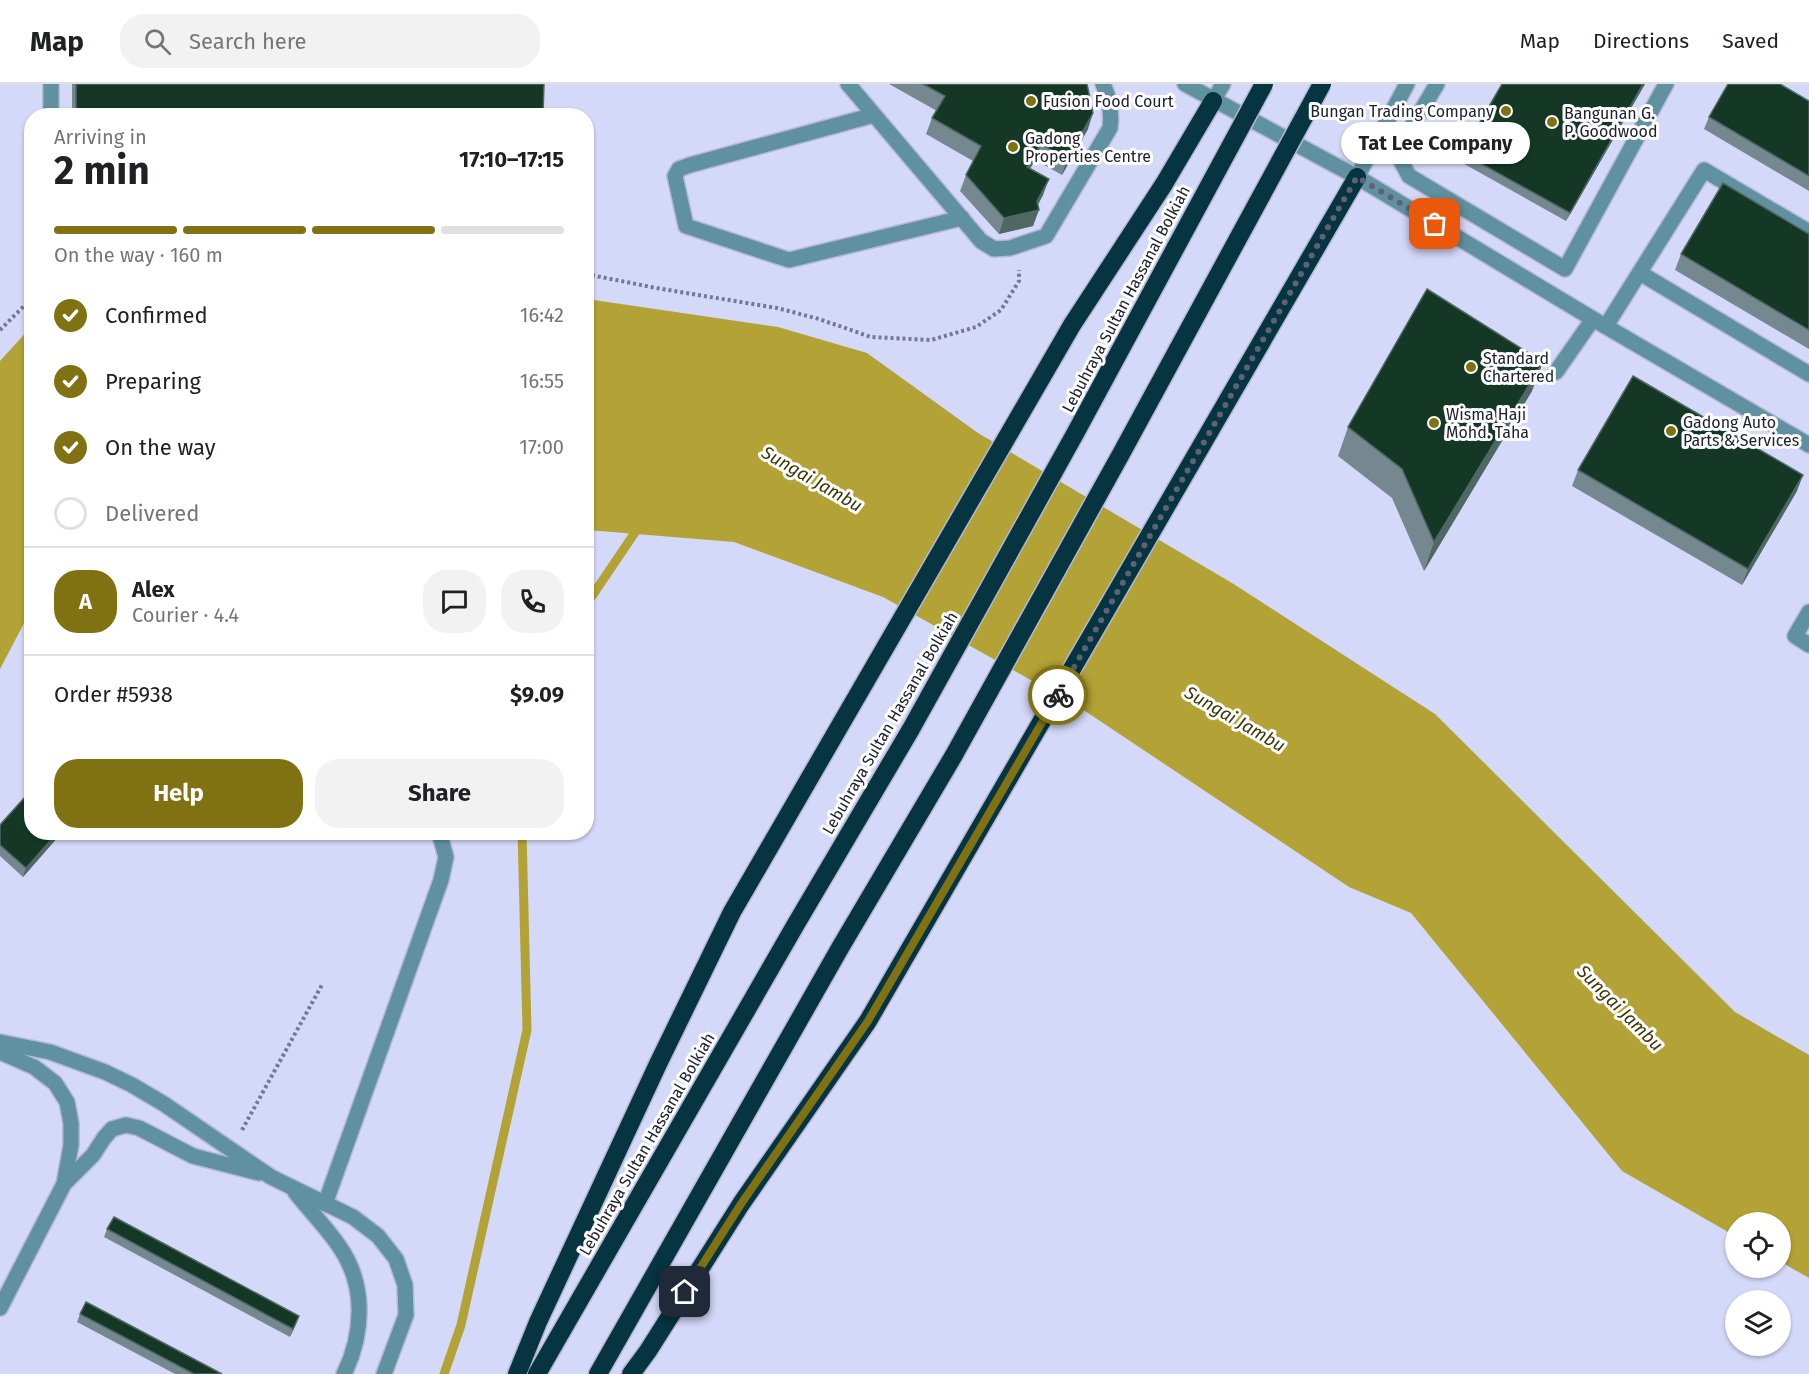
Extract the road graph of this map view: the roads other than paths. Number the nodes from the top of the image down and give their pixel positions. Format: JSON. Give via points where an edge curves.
{"nodes":[{"id":1,"x":51,"y":84,"type":"edge"},
{"id":2,"x":848,"y":84,"type":"edge"},
{"id":3,"x":1104,"y":84,"type":"edge"},
{"id":4,"x":1185,"y":84,"type":"edge"},
{"id":5,"x":1223,"y":84,"type":"edge"},
{"id":6,"x":1264,"y":84,"type":"edge"},
{"id":7,"x":1322,"y":84,"type":"edge"},
{"id":8,"x":1407,"y":84,"type":"edge"},
{"id":9,"x":1437,"y":84,"type":"edge"},
{"id":10,"x":1666,"y":84,"type":"edge"},
{"id":11,"x":1213,"y":101,"type":"junction"},
{"id":12,"x":51,"y":108,"type":"edge"},
{"id":13,"x":874,"y":116,"type":"junction"},
{"id":14,"x":1357,"y":177,"type":"junction"},
{"id":15,"x":962,"y":218,"type":"junction"},
{"id":16,"x":1809,"y":232,"type":"edge"},
{"id":17,"x":1640,"y":273,"type":"junction"},
{"id":18,"x":1599,"y":322,"type":"junction"},
{"id":19,"x":1556,"y":372,"type":"dead end"},
{"id":20,"x":1809,"y":374,"type":"edge"},
{"id":21,"x":1809,"y":445,"type":"edge"},
{"id":22,"x":1809,"y":612,"type":"edge"},
{"id":23,"x":1809,"y":645,"type":"edge"},
{"id":24,"x":441,"y":840,"type":"edge"},
{"id":25,"x":0,"y":1042,"type":"edge"},
{"id":26,"x":0,"y":1052,"type":"edge"},
{"id":27,"x":271,"y":1176,"type":"junction"},
{"id":28,"x":64,"y":1184,"type":"junction"},
{"id":29,"x":291,"y":1188,"type":"junction"},
{"id":30,"x":325,"y":1204,"type":"junction"},
{"id":31,"x":0,"y":1308,"type":"edge"},
{"id":32,"x":344,"y":1374,"type":"edge"},
{"id":33,"x":384,"y":1374,"type":"edge"},
{"id":34,"x":517,"y":1374,"type":"edge"},
{"id":35,"x":537,"y":1374,"type":"edge"},
{"id":36,"x":598,"y":1374,"type":"edge"},
{"id":37,"x":631,"y":1374,"type":"edge"}],
"edges":[{"from":1,"to":12,"type":"street"},
{"from":2,"to":13,"type":"street"},
{"from":3,"to":15,"type":"street","via":[[1112,114],[1110,128],[1046,236],[994,249],[981,241]]},
{"from":4,"to":11,"type":"street"},
{"from":5,"to":11,"type":"street"},
{"from":6,"to":35,"type":"highway","name":"Lebuhraya Sultan Hassanal Bolkiah","bridge":true,"via":[[911,729]]},
{"from":7,"to":36,"type":"highway","bridge":true,"via":[[954,754]]},
{"from":8,"to":14,"type":"street"},
{"from":9,"to":10,"type":"street","via":[[1402,143],[1401,160],[1409,176],[1565,269]]},
{"from":11,"to":14,"type":"street"},
{"from":11,"to":34,"type":"highway","via":[[1072,325],[732,912]]},
{"from":13,"to":15,"type":"street"},
{"from":13,"to":15,"type":"street","via":[[679,169],[675,176],[686,226],[789,260]]},
{"from":14,"to":18,"type":"street"},
{"from":14,"to":37,"type":"highway","via":[[868,1021],[741,1204]]},
{"from":16,"to":17,"type":"street","via":[[1704,171]]},
{"from":17,"to":18,"type":"street"},
{"from":17,"to":20,"type":"street"},
{"from":18,"to":19,"type":"street"},
{"from":18,"to":21,"type":"street"},
{"from":22,"to":23,"type":"street","via":[[1795,636]]},
{"from":24,"to":30,"type":"street","via":[[446,857],[441,880]]},
{"from":25,"to":27,"type":"street","via":[[50,1052],[132,1085]]},
{"from":26,"to":28,"type":"street","via":[[33,1067],[55,1083],[67,1102],[71,1145]]},
{"from":27,"to":28,"type":"street","via":[[193,1156],[126,1125],[112,1129]]},
{"from":27,"to":29,"type":"street"},
{"from":28,"to":31,"type":"street"},
{"from":29,"to":30,"type":"street"},
{"from":29,"to":32,"type":"street","via":[[340,1247],[357,1281],[357,1336]]},
{"from":30,"to":33,"type":"street","via":[[353,1217],[378,1236],[396,1259],[405,1285],[406,1315]]}]}
